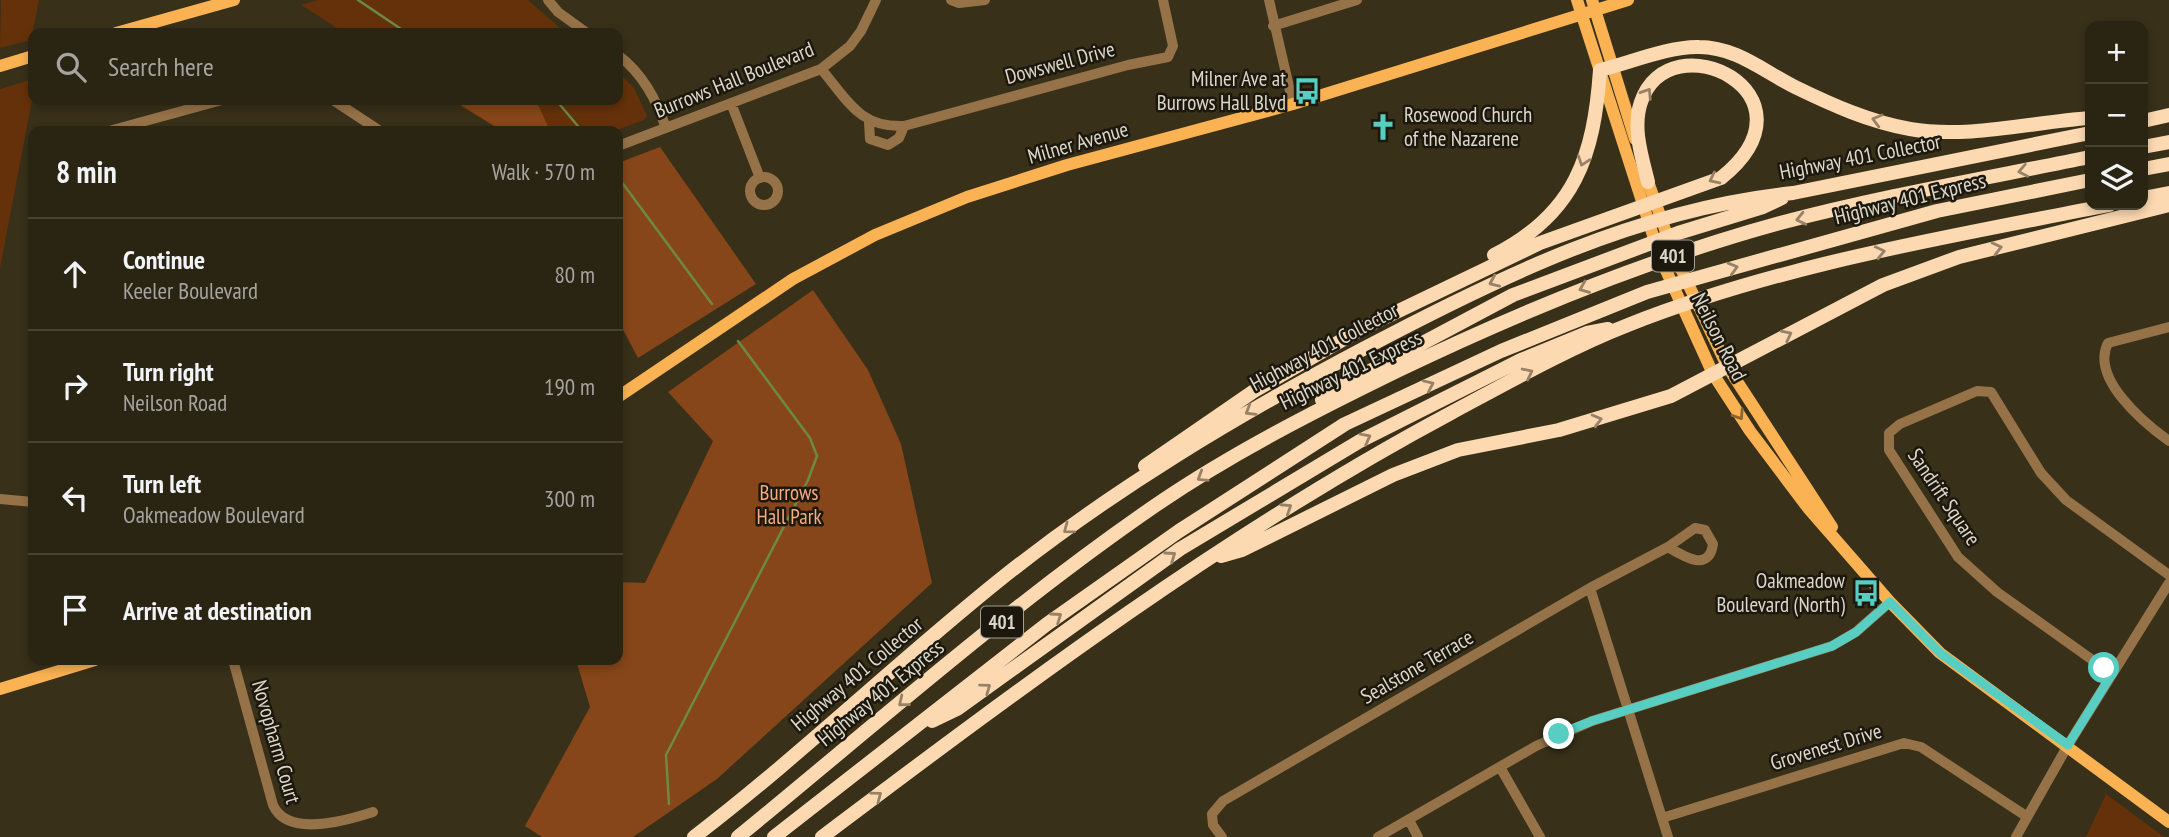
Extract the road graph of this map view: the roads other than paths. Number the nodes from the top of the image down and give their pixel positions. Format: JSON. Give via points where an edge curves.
{"nodes":[{"id":1,"x":234,"y":0,"type":"edge"},
{"id":2,"x":548,"y":0,"type":"edge"},
{"id":3,"x":876,"y":0,"type":"edge"},
{"id":4,"x":951,"y":0,"type":"edge"},
{"id":5,"x":985,"y":0,"type":"edge"},
{"id":6,"x":1163,"y":0,"type":"edge"},
{"id":7,"x":1269,"y":0,"type":"edge"},
{"id":8,"x":1357,"y":0,"type":"edge"},
{"id":9,"x":1577,"y":0,"type":"edge"},
{"id":10,"x":1592,"y":0,"type":"edge"},
{"id":11,"x":1628,"y":0,"type":"edge"},
{"id":12,"x":1273,"y":26,"type":"junction"},
{"id":13,"x":134,"y":28,"type":"edge"},
{"id":14,"x":580,"y":28,"type":"edge"},
{"id":15,"x":28,"y":58,"type":"edge"},
{"id":16,"x":623,"y":59,"type":"edge"},
{"id":17,"x":0,"y":66,"type":"edge"},
{"id":18,"x":821,"y":69,"type":"junction"},
{"id":19,"x":1607,"y":69,"type":"junction"},
{"id":20,"x":731,"y":103,"type":"junction"},
{"id":21,"x":1293,"y":104,"type":"junction"},
{"id":22,"x":204,"y":105,"type":"edge"},
{"id":23,"x":341,"y":105,"type":"edge"},
{"id":24,"x":2169,"y":115,"type":"edge"},
{"id":25,"x":2085,"y":119,"type":"edge"},
{"id":26,"x":2148,"y":120,"type":"edge"},
{"id":27,"x":869,"y":122,"type":"junction"},
{"id":28,"x":127,"y":126,"type":"edge"},
{"id":29,"x":372,"y":126,"type":"edge"},
{"id":30,"x":904,"y":126,"type":"junction"},
{"id":31,"x":666,"y":128,"type":"junction"},
{"id":32,"x":2085,"y":134,"type":"edge"},
{"id":33,"x":2169,"y":142,"type":"edge"},
{"id":34,"x":623,"y":144,"type":"edge"},
{"id":35,"x":2148,"y":146,"type":"edge"},
{"id":36,"x":2085,"y":159,"type":"edge"},
{"id":37,"x":2169,"y":164,"type":"edge"},
{"id":38,"x":2148,"y":168,"type":"edge"},
{"id":39,"x":760,"y":178,"type":"dead end"},
{"id":40,"x":2085,"y":181,"type":"edge"},
{"id":41,"x":1641,"y":184,"type":"junction"},
{"id":42,"x":1793,"y":193,"type":"junction"},
{"id":43,"x":2169,"y":193,"type":"edge"},
{"id":44,"x":2148,"y":197,"type":"edge"},
{"id":45,"x":2169,"y":205,"type":"edge"},
{"id":46,"x":2085,"y":210,"type":"edge"},
{"id":47,"x":1626,"y":326,"type":"junction"},
{"id":48,"x":2169,"y":327,"type":"edge"},
{"id":49,"x":1363,"y":328,"type":"junction"},
{"id":50,"x":1727,"y":366,"type":"junction"},
{"id":51,"x":1713,"y":374,"type":"junction"},
{"id":52,"x":623,"y":394,"type":"edge"},
{"id":53,"x":1281,"y":428,"type":"junction"},
{"id":54,"x":2169,"y":441,"type":"edge"},
{"id":55,"x":1122,"y":488,"type":"junction"},
{"id":56,"x":0,"y":499,"type":"edge"},
{"id":57,"x":28,"y":502,"type":"edge"},
{"id":58,"x":1840,"y":542,"type":"junction"},
{"id":59,"x":1668,"y":547,"type":"dead end"},
{"id":60,"x":1209,"y":559,"type":"junction"},
{"id":61,"x":2169,"y":575,"type":"edge"},
{"id":62,"x":2169,"y":583,"type":"edge"},
{"id":63,"x":1590,"y":588,"type":"junction"},
{"id":64,"x":1890,"y":602,"type":"junction"},
{"id":65,"x":79,"y":665,"type":"edge"},
{"id":66,"x":234,"y":665,"type":"edge"},
{"id":67,"x":2112,"y":674,"type":"junction"},
{"id":68,"x":0,"y":689,"type":"edge"},
{"id":69,"x":1629,"y":709,"type":"junction"},
{"id":70,"x":906,"y":734,"type":"junction"},
{"id":71,"x":2068,"y":745,"type":"junction"},
{"id":72,"x":1500,"y":767,"type":"junction"},
{"id":73,"x":373,"y":812,"type":"dead end"},
{"id":74,"x":2025,"y":816,"type":"junction"},
{"id":75,"x":1662,"y":818,"type":"junction"},
{"id":76,"x":1409,"y":820,"type":"junction"},
{"id":77,"x":2169,"y":822,"type":"edge"},
{"id":78,"x":694,"y":837,"type":"edge"},
{"id":79,"x":738,"y":837,"type":"edge"},
{"id":80,"x":774,"y":837,"type":"edge"},
{"id":81,"x":822,"y":837,"type":"edge"},
{"id":82,"x":1222,"y":837,"type":"edge"},
{"id":83,"x":1378,"y":837,"type":"edge"},
{"id":84,"x":1418,"y":837,"type":"edge"},
{"id":85,"x":1540,"y":837,"type":"edge"},
{"id":86,"x":1668,"y":837,"type":"edge"},
{"id":87,"x":2016,"y":837,"type":"edge"}],
"edges":[{"from":1,"to":13,"type":"main road"},
{"from":2,"to":14,"type":"street"},
{"from":3,"to":18,"type":"street","name":"Burrows Hall Boulevard","via":[[850,46]]},
{"from":4,"to":5,"type":"street"},
{"from":6,"to":30,"type":"street","name":"Dowswell Drive","via":[[1173,46],[1168,57]]},
{"from":7,"to":12,"type":"street"},
{"from":8,"to":12,"type":"street"},
{"from":9,"to":19,"type":"main road","name":"Neilson Road","via":[[1590,41]]},
{"from":10,"to":19,"type":"main road","name":"Neilson Road"},
{"from":11,"to":21,"type":"main road","name":"Milner Avenue"},
{"from":12,"to":21,"type":"street"},
{"from":15,"to":17,"type":"main road"},
{"from":16,"to":31,"type":"street","via":[[651,90]]},
{"from":18,"to":20,"type":"street","name":"Burrows Hall Boulevard"},
{"from":18,"to":27,"type":"street","name":"Dowswell Drive"},
{"from":25,"to":19,"type":"highway","one_way":true,"via":[[1992,128],[1913,129],[1870,120],[1737,54],[1715,48],[1679,49]]},
{"from":19,"to":41,"type":"main road","name":"Neilson Road"},
{"from":19,"to":49,"type":"highway","one_way":true,"via":[[1573,189],[1544,223],[1507,248],[1377,314]]},
{"from":20,"to":31,"type":"street","name":"Burrows Hall Boulevard"},
{"from":20,"to":39,"type":"street"},
{"from":21,"to":52,"type":"main road","name":"Milner Avenue","via":[[1067,165],[895,225],[793,279]]},
{"from":22,"to":28,"type":"street"},
{"from":23,"to":29,"type":"street"},
{"from":24,"to":26,"type":"highway"},
{"from":27,"to":30,"type":"street","name":"Dowswell Drive"},
{"from":27,"to":30,"type":"street","name":"Dowswell Drive","via":[[870,139],[888,145]]},
{"from":31,"to":34,"type":"street","name":"Burrows Hall Boulevard"},
{"from":32,"to":42,"type":"highway","name":"Highway 401 Collector","number":"401"},
{"from":33,"to":35,"type":"highway"},
{"from":36,"to":53,"type":"highway","name":"Highway 401 Express","number":"401","one_way":true,"via":[[1780,223],[1613,276],[1493,325]]},
{"from":37,"to":38,"type":"highway"},
{"from":70,"to":40,"type":"highway","name":"Highway 401 Express","number":"401","one_way":true,"via":[[1047,624],[1179,531],[1345,424],[1477,362],[1647,292],[1937,211]]},
{"from":41,"to":49,"type":"highway","one_way":true,"via":[[1638,117],[1641,100],[1652,84],[1669,70],[1692,65],[1716,68],[1735,78],[1751,95],[1756,115],[1754,140],[1741,161],[1721,178],[1540,243]]},
{"from":41,"to":50,"type":"main road","name":"Neilson Road"},
{"from":41,"to":51,"type":"main road","name":"Neilson Road","via":[[1660,257]]},
{"from":42,"to":53,"type":"highway","via":[[1513,295],[1342,386]]},
{"from":42,"to":55,"type":"highway","name":"Highway 401 Collector","number":"401","one_way":true,"via":[[1748,198],[1638,226],[1535,263],[1284,390]]},
{"from":43,"to":44,"type":"highway"},
{"from":50,"to":45,"type":"highway","one_way":true,"via":[[1883,285],[1959,257]]},
{"from":47,"to":46,"type":"highway","number":"401","one_way":true,"via":[[1783,274]]},
{"from":60,"to":47,"type":"highway","number":"401","one_way":true,"via":[[1381,450],[1527,372]]},
{"from":70,"to":47,"type":"highway","one_way":true,"via":[[957,709],[1180,549],[1360,440],[1521,360],[1587,333]]},
{"from":48,"to":54,"type":"street","via":[[2108,343],[2103,359],[2135,415]]},
{"from":49,"to":55,"type":"highway","via":[[1254,391],[1152,459]]},
{"from":50,"to":51,"type":"highway"},
{"from":50,"to":58,"type":"main road","name":"Neilson Road"},
{"from":51,"to":58,"type":"main road","name":"Neilson Road","one_way":true,"via":[[1783,475]]},
{"from":60,"to":51,"type":"highway","one_way":true,"via":[[1242,550],[1393,475],[1458,450],[1619,414],[1671,396]]},
{"from":53,"to":79,"type":"highway","name":"Highway 401 Express","number":"401","one_way":true,"via":[[1157,505],[1041,590]]},
{"from":55,"to":78,"type":"highway","name":"Highway 401 Collector","number":"401","one_way":true,"via":[[1002,579]]},
{"from":56,"to":57,"type":"street"},
{"from":58,"to":64,"type":"main road","name":"Neilson Road"},
{"from":59,"to":63,"type":"street","name":"Sealstone Terrace"},
{"from":81,"to":60,"type":"highway","number":"401","one_way":true,"via":[[1024,685]]},
{"from":61,"to":67,"type":"street","name":"Sandrift Square","via":[[2066,499],[2040,473],[1991,392],[1978,391],[1889,433],[1889,450],[1958,557],[1997,592]]},
{"from":62,"to":67,"type":"street"},
{"from":63,"to":69,"type":"street"},
{"from":63,"to":82,"type":"street","name":"Sealstone Terrace","via":[[1223,801],[1212,814]]},
{"from":64,"to":69,"type":"street","via":[[1832,646]]},
{"from":64,"to":71,"type":"main road","name":"Neilson Road","via":[[1940,653]]},
{"from":65,"to":68,"type":"main road"},
{"from":66,"to":73,"type":"street","name":"Novopharm Court","via":[[282,823],[309,830]]},
{"from":67,"to":71,"type":"street"},
{"from":69,"to":72,"type":"street","via":[[1559,734]]},
{"from":69,"to":75,"type":"street"},
{"from":70,"to":80,"type":"highway","name":"Highway 401 Express","number":"401"},
{"from":71,"to":74,"type":"street"},
{"from":71,"to":77,"type":"main road","name":"Neilson Road"},
{"from":72,"to":76,"type":"street"},
{"from":72,"to":85,"type":"street"},
{"from":74,"to":75,"type":"street","name":"Grovenest Drive","via":[[1921,747],[1904,743]]},
{"from":74,"to":87,"type":"street"},
{"from":75,"to":86,"type":"street"},
{"from":76,"to":83,"type":"street"},
{"from":76,"to":84,"type":"street"}]}
